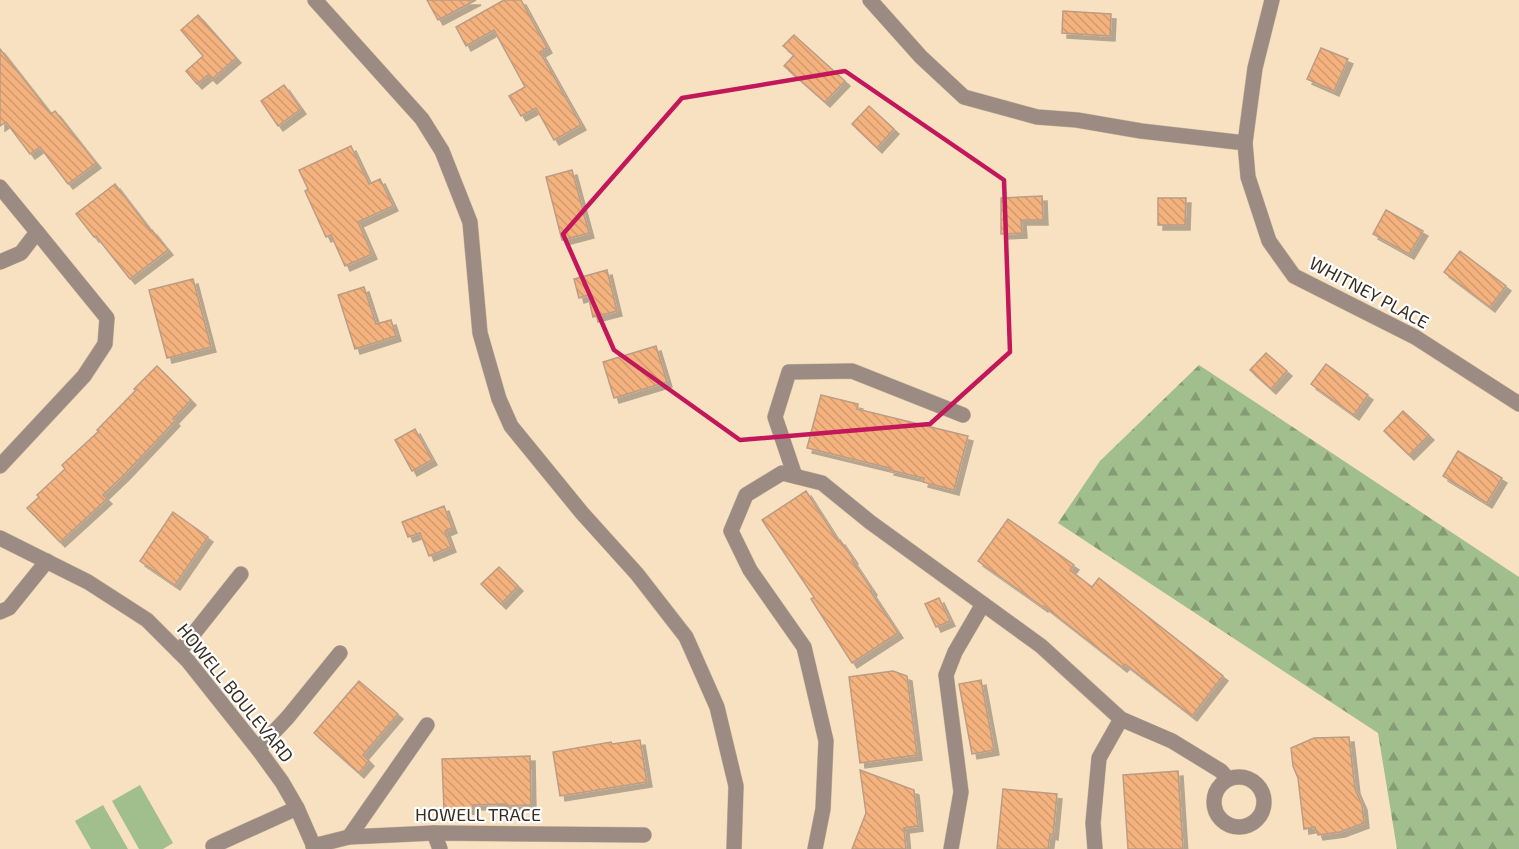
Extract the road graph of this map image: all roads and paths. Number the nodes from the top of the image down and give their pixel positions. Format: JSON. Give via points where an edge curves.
{"nodes":[{"id":1,"x":315,"y":0,"type":"edge"},
{"id":2,"x":870,"y":0,"type":"edge"},
{"id":3,"x":1272,"y":0,"type":"edge"},
{"id":4,"x":1245,"y":142,"type":"junction"},
{"id":5,"x":0,"y":187,"type":"edge"},
{"id":6,"x":37,"y":232,"type":"junction"},
{"id":7,"x":0,"y":262,"type":"edge"},
{"id":8,"x":1519,"y":404,"type":"edge"},
{"id":9,"x":963,"y":415,"type":"dead end"},
{"id":10,"x":0,"y":466,"type":"edge"},
{"id":11,"x":795,"y":476,"type":"junction"},
{"id":12,"x":0,"y":538,"type":"edge"},
{"id":13,"x":47,"y":561,"type":"junction"},
{"id":14,"x":241,"y":574,"type":"dead end"},
{"id":15,"x":983,"y":604,"type":"junction"},
{"id":16,"x":0,"y":612,"type":"edge"},
{"id":17,"x":179,"y":652,"type":"junction"},
{"id":18,"x":340,"y":653,"type":"dead end"},
{"id":19,"x":1121,"y":719,"type":"junction"},
{"id":20,"x":427,"y":725,"type":"dead end"},
{"id":21,"x":258,"y":749,"type":"junction"},
{"id":22,"x":1228,"y":779,"type":"dead end"},
{"id":23,"x":297,"y":808,"type":"junction"},
{"id":24,"x":434,"y":833,"type":"junction"},
{"id":25,"x":644,"y":835,"type":"dead end"},
{"id":26,"x":349,"y":837,"type":"junction"},
{"id":27,"x":568,"y":842,"type":"edge"},
{"id":28,"x":213,"y":846,"type":"dead end"},
{"id":29,"x":314,"y":847,"type":"edge"},
{"id":30,"x":440,"y":849,"type":"edge"},
{"id":31,"x":734,"y":849,"type":"edge"},
{"id":32,"x":815,"y":849,"type":"edge"},
{"id":33,"x":951,"y":849,"type":"edge"},
{"id":34,"x":1095,"y":849,"type":"edge"}],
"edges":[{"from":1,"to":31,"type":"street","via":[[422,119],[442,150],[470,222],[480,333],[511,426],[686,638],[717,707],[736,786]]},
{"from":2,"to":4,"type":"street","via":[[921,57],[964,97],[1037,117]]},
{"from":3,"to":4,"type":"street","name":"WHITNEY PLACE","via":[[1255,68]]},
{"from":4,"to":8,"type":"street","name":"WHITNEY PLACE","via":[[1248,177],[1269,241],[1294,276],[1415,337]]},
{"from":5,"to":6,"type":"street"},
{"from":6,"to":7,"type":"street","via":[[21,253]]},
{"from":6,"to":10,"type":"street","via":[[107,318],[105,344],[84,376]]},
{"from":9,"to":11,"type":"street","via":[[852,371],[789,372],[775,417]]},
{"from":11,"to":15,"type":"street","via":[[822,483]]},
{"from":11,"to":32,"type":"street","via":[[783,472],[746,495],[731,531],[750,570],[804,646],[826,741],[823,809]]},
{"from":12,"to":13,"type":"street","name":"HOWELL BOULEVARD"},
{"from":13,"to":16,"type":"street","via":[[9,608]]},
{"from":13,"to":17,"type":"street","name":"HOWELL BOULEVARD","via":[[147,620]]},
{"from":14,"to":17,"type":"street"},
{"from":15,"to":19,"type":"street","via":[[1041,646]]},
{"from":15,"to":33,"type":"street","via":[[946,675],[961,792]]},
{"from":17,"to":21,"type":"street","name":"HOWELL BOULEVARD"},
{"from":18,"to":21,"type":"street"},
{"from":19,"to":22,"type":"street","via":[[1172,741]]},
{"from":19,"to":34,"type":"street","via":[[1099,758],[1093,823]]},
{"from":20,"to":26,"type":"street"},
{"from":21,"to":23,"type":"street","name":"HOWELL BOULEVARD"},
{"from":23,"to":28,"type":"street"},
{"from":23,"to":29,"type":"street","name":"HOWELL BOULEVARD"},
{"from":24,"to":26,"type":"street","name":"HOWELL TRACE"},
{"from":24,"to":27,"type":"street","name":"HOWELL TRACE"},
{"from":24,"to":30,"type":"street"},
{"from":25,"to":27,"type":"street","name":"HOWELL TRACE"},
{"from":26,"to":29,"type":"street","name":"HOWELL TRACE"}]}
